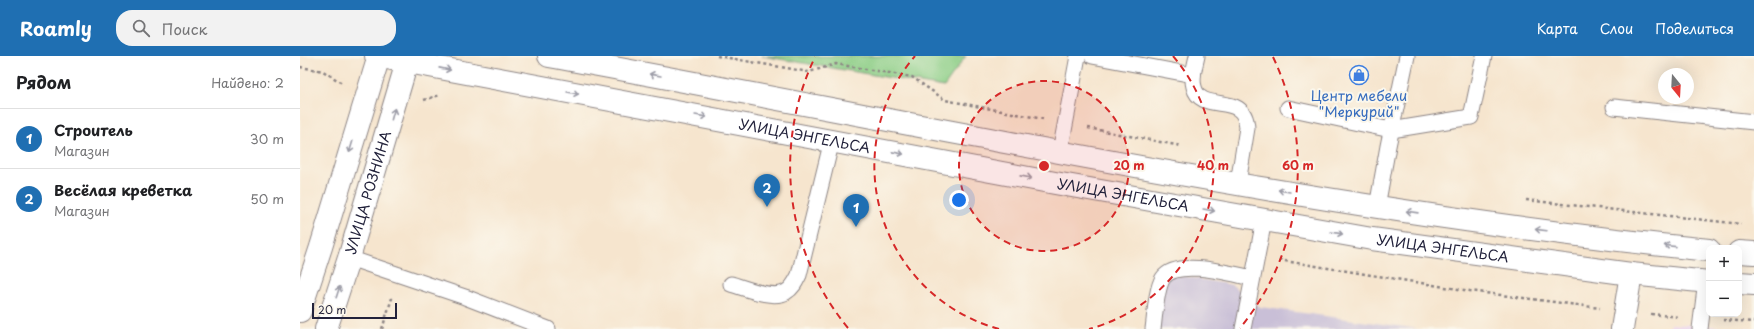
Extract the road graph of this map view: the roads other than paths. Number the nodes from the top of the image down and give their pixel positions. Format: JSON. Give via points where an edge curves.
{"nodes":[{"id":1,"x":378,"y":56,"type":"edge"},
{"id":2,"x":549,"y":56,"type":"edge"},
{"id":3,"x":1078,"y":56,"type":"edge"},
{"id":4,"x":1092,"y":56,"type":"edge"},
{"id":5,"x":1197,"y":56,"type":"edge"},
{"id":6,"x":1407,"y":56,"type":"edge"},
{"id":7,"x":1484,"y":56,"type":"edge"},
{"id":8,"x":408,"y":59,"type":"edge"},
{"id":9,"x":1193,"y":75,"type":"junction"},
{"id":10,"x":1614,"y":107,"type":"dead end"},
{"id":11,"x":1288,"y":108,"type":"dead end"},
{"id":12,"x":1754,"y":122,"type":"edge"},
{"id":13,"x":1391,"y":130,"type":"junction"},
{"id":14,"x":832,"y":140,"type":"junction"},
{"id":15,"x":1060,"y":152,"type":"junction"},
{"id":16,"x":1238,"y":183,"type":"junction"},
{"id":17,"x":1377,"y":207,"type":"junction"},
{"id":18,"x":1264,"y":220,"type":"junction"},
{"id":19,"x":1372,"y":239,"type":"junction"},
{"id":20,"x":1635,"y":243,"type":"junction"},
{"id":21,"x":1706,"y":250,"type":"edge"},
{"id":22,"x":1742,"y":252,"type":"edge"},
{"id":23,"x":1754,"y":253,"type":"edge"},
{"id":24,"x":349,"y":258,"type":"junction"},
{"id":25,"x":306,"y":274,"type":"edge"},
{"id":26,"x":1631,"y":274,"type":"junction"},
{"id":27,"x":1252,"y":278,"type":"junction"},
{"id":28,"x":1706,"y":282,"type":"edge"},
{"id":29,"x":1742,"y":283,"type":"edge"},
{"id":30,"x":731,"y":284,"type":"dead end"},
{"id":31,"x":1754,"y":284,"type":"edge"},
{"id":32,"x":1706,"y":294,"type":"edge"},
{"id":33,"x":300,"y":310,"type":"edge"},
{"id":34,"x":326,"y":329,"type":"edge"},
{"id":35,"x":548,"y":329,"type":"edge"},
{"id":36,"x":1152,"y":329,"type":"edge"},
{"id":37,"x":1243,"y":329,"type":"edge"},
{"id":38,"x":1622,"y":329,"type":"edge"},
{"id":39,"x":1700,"y":329,"type":"edge"}],
"edges":[{"from":1,"to":8,"type":"main road","name":"УЛИЦА ЭНГЕЛЬСА"},
{"from":1,"to":25,"type":"main road","one_way":true},
{"from":15,"to":2,"type":"main road","one_way":true},
{"from":3,"to":15,"type":"lane"},
{"from":4,"to":9,"type":"lane"},
{"from":5,"to":9,"type":"lane"},
{"from":6,"to":13,"type":"lane"},
{"from":7,"to":13,"type":"lane","via":[[1471,117]]},
{"from":8,"to":14,"type":"main road","name":"УЛИЦА ЭНГЕЛЬСА","one_way":true},
{"from":24,"to":8,"type":"main road","name":"УЛИЦА РОЗНИНА","one_way":true},
{"from":9,"to":16,"type":"lane","via":[[1194,88],[1198,96],[1207,101],[1235,107],[1243,111],[1247,119],[1248,128]]},
{"from":10,"to":12,"type":"lane"},
{"from":11,"to":13,"type":"lane"},
{"from":13,"to":17,"type":"lane"},
{"from":14,"to":18,"type":"main road","name":"УЛИЦА ЭНГЕЛЬСА","one_way":true},
{"from":14,"to":30,"type":"lane","via":[[799,275],[793,287],[786,293],[776,295]]},
{"from":15,"to":16,"type":"main road"},
{"from":17,"to":16,"type":"main road","one_way":true},
{"from":17,"to":19,"type":"main road"},
{"from":20,"to":17,"type":"main road","one_way":true},
{"from":18,"to":19,"type":"main road","name":"УЛИЦА ЭНГЕЛЬСА","one_way":true},
{"from":18,"to":27,"type":"lane"},
{"from":19,"to":26,"type":"main road","name":"УЛИЦА ЭНГЕЛЬСА"},
{"from":21,"to":20,"type":"main road","one_way":true},
{"from":20,"to":26,"type":"main road"},
{"from":22,"to":23,"type":"main road"},
{"from":34,"to":24,"type":"main road","name":"УЛИЦА РОЗНИНА","one_way":true},
{"from":24,"to":35,"type":"lane","via":[[465,297]]},
{"from":25,"to":33,"type":"main road"},
{"from":26,"to":28,"type":"main road","name":"УЛИЦА ЭНГЕЛЬСА"},
{"from":26,"to":38,"type":"main road"},
{"from":27,"to":36,"type":"lane","via":[[1187,267],[1174,270],[1164,277],[1160,284]]},
{"from":27,"to":37,"type":"lane"},
{"from":29,"to":31,"type":"main road"},
{"from":32,"to":39,"type":"lane"}]}
